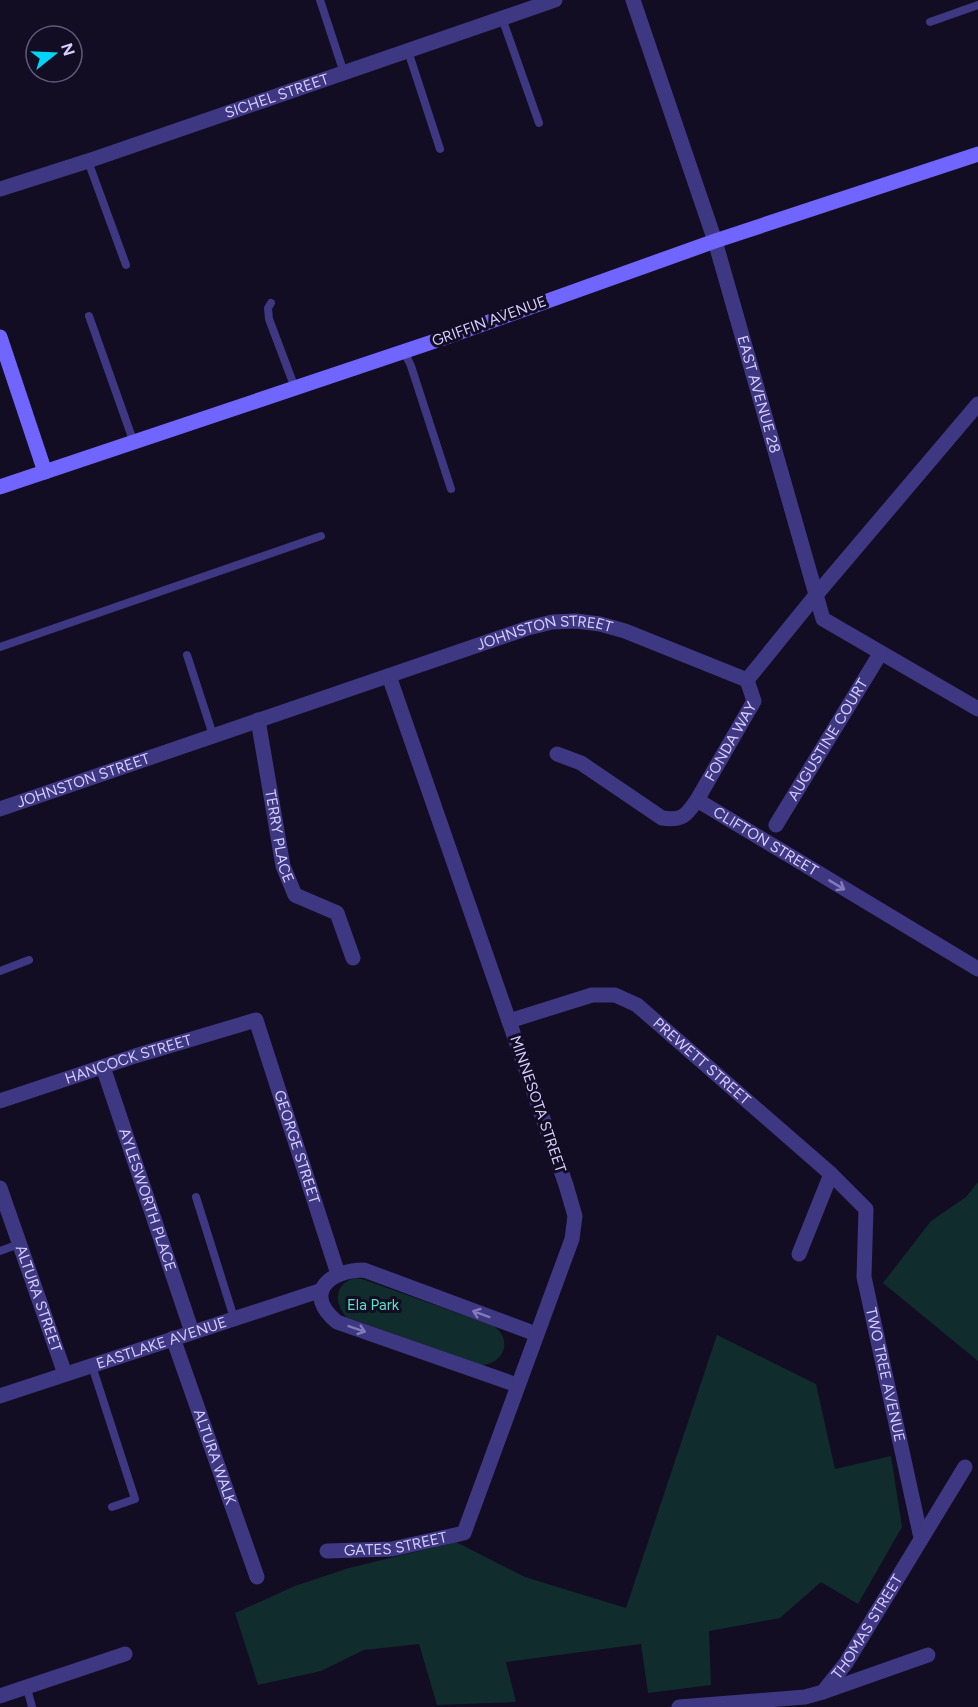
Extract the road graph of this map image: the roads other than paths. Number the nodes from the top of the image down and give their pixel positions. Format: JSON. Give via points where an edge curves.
{"nodes":[{"id":1,"x":320,"y":0,"type":"edge"},
{"id":2,"x":555,"y":0,"type":"edge"},
{"id":3,"x":633,"y":0,"type":"edge"},
{"id":4,"x":536,"y":3,"type":"edge"},
{"id":5,"x":978,"y":5,"type":"edge"},
{"id":6,"x":502,"y":18,"type":"junction"},
{"id":7,"x":930,"y":22,"type":"dead end"},
{"id":8,"x":408,"y":51,"type":"junction"},
{"id":9,"x":344,"y":73,"type":"junction"},
{"id":10,"x":539,"y":123,"type":"dead end"},
{"id":11,"x":440,"y":149,"type":"dead end"},
{"id":12,"x":978,"y":154,"type":"edge"},
{"id":13,"x":88,"y":161,"type":"junction"},
{"id":14,"x":0,"y":189,"type":"edge"},
{"id":15,"x":715,"y":241,"type":"junction"},
{"id":16,"x":126,"y":265,"type":"dead end"},
{"id":17,"x":271,"y":303,"type":"dead end"},
{"id":18,"x":89,"y":316,"type":"dead end"},
{"id":19,"x":0,"y":337,"type":"edge"},
{"id":20,"x":404,"y":351,"type":"junction"},
{"id":21,"x":295,"y":388,"type":"junction"},
{"id":22,"x":978,"y":404,"type":"edge"},
{"id":23,"x":134,"y":443,"type":"junction"},
{"id":24,"x":45,"y":472,"type":"junction"},
{"id":25,"x":0,"y":487,"type":"edge"},
{"id":26,"x":451,"y":489,"type":"dead end"},
{"id":27,"x":321,"y":536,"type":"dead end"},
{"id":28,"x":816,"y":596,"type":"junction"},
{"id":29,"x":0,"y":647,"type":"edge"},
{"id":30,"x":880,"y":654,"type":"junction"},
{"id":31,"x":187,"y":655,"type":"dead end"},
{"id":32,"x":389,"y":676,"type":"junction"},
{"id":33,"x":747,"y":680,"type":"junction"},
{"id":34,"x":978,"y":709,"type":"edge"},
{"id":35,"x":258,"y":720,"type":"junction"},
{"id":36,"x":213,"y":735,"type":"junction"},
{"id":37,"x":557,"y":754,"type":"dead end"},
{"id":38,"x":697,"y":800,"type":"junction"},
{"id":39,"x":0,"y":809,"type":"edge"},
{"id":40,"x":776,"y":825,"type":"dead end"},
{"id":41,"x":353,"y":958,"type":"dead end"},
{"id":42,"x":29,"y":960,"type":"dead end"},
{"id":43,"x":978,"y":969,"type":"edge"},
{"id":44,"x":0,"y":971,"type":"edge"},
{"id":45,"x":256,"y":1020,"type":"joint"},
{"id":46,"x":509,"y":1021,"type":"junction"},
{"id":47,"x":104,"y":1067,"type":"junction"},
{"id":48,"x":0,"y":1101,"type":"edge"},
{"id":49,"x":831,"y":1174,"type":"junction"},
{"id":50,"x":0,"y":1188,"type":"edge"},
{"id":51,"x":196,"y":1197,"type":"dead end"},
{"id":52,"x":866,"y":1209,"type":"joint"},
{"id":53,"x":19,"y":1244,"type":"junction"},
{"id":54,"x":0,"y":1251,"type":"edge"},
{"id":55,"x":799,"y":1254,"type":"dead end"},
{"id":56,"x":338,"y":1274,"type":"junction"},
{"id":57,"x":322,"y":1290,"type":"junction"},
{"id":58,"x":234,"y":1318,"type":"junction"},
{"id":59,"x":192,"y":1332,"type":"junction"},
{"id":60,"x":536,"y":1334,"type":"junction"},
{"id":61,"x":173,"y":1338,"type":"junction"},
{"id":62,"x":92,"y":1366,"type":"junction"},
{"id":63,"x":65,"y":1374,"type":"junction"},
{"id":64,"x":517,"y":1385,"type":"junction"},
{"id":65,"x":0,"y":1396,"type":"edge"},
{"id":66,"x":965,"y":1467,"type":"dead end"},
{"id":67,"x":112,"y":1507,"type":"dead end"},
{"id":68,"x":464,"y":1533,"type":"joint"},
{"id":69,"x":921,"y":1538,"type":"junction"},
{"id":70,"x":327,"y":1551,"type":"dead end"},
{"id":71,"x":257,"y":1577,"type":"dead end"},
{"id":72,"x":125,"y":1654,"type":"dead end"},
{"id":73,"x":928,"y":1655,"type":"dead end"},
{"id":74,"x":27,"y":1688,"type":"junction"},
{"id":75,"x":824,"y":1692,"type":"junction"},
{"id":76,"x":0,"y":1698,"type":"edge"},
{"id":77,"x":2,"y":1707,"type":"edge"},
{"id":78,"x":32,"y":1707,"type":"edge"},
{"id":79,"x":679,"y":1707,"type":"edge"}],
"edges":[{"from":1,"to":9,"type":"lane"},
{"from":2,"to":4,"type":"street","name":"SICHEL STREET"},
{"from":3,"to":15,"type":"street","name":"EAST AVENUE 28"},
{"from":4,"to":6,"type":"street","name":"SICHEL STREET"},
{"from":5,"to":7,"type":"lane"},
{"from":6,"to":8,"type":"street","name":"SICHEL STREET"},
{"from":6,"to":10,"type":"lane"},
{"from":8,"to":9,"type":"street","name":"SICHEL STREET"},
{"from":8,"to":11,"type":"lane"},
{"from":9,"to":13,"type":"street","name":"SICHEL STREET"},
{"from":12,"to":15,"type":"street","name":"GRIFFIN AVENUE"},
{"from":13,"to":14,"type":"street","name":"SICHEL STREET"},
{"from":13,"to":16,"type":"lane"},
{"from":15,"to":20,"type":"street","name":"GRIFFIN AVENUE"},
{"from":15,"to":28,"type":"street","name":"EAST AVENUE 28"},
{"from":17,"to":21,"type":"lane","via":[[269,319]]},
{"from":18,"to":23,"type":"lane"},
{"from":19,"to":24,"type":"street"},
{"from":20,"to":21,"type":"street","name":"GRIFFIN AVENUE"},
{"from":20,"to":26,"type":"lane"},
{"from":21,"to":23,"type":"street","name":"GRIFFIN AVENUE"},
{"from":22,"to":28,"type":"street"},
{"from":23,"to":24,"type":"street","name":"GRIFFIN AVENUE"},
{"from":24,"to":25,"type":"street","name":"GRIFFIN AVENUE"},
{"from":27,"to":29,"type":"lane"},
{"from":28,"to":30,"type":"street","name":"EAST AVENUE 28","via":[[823,619]]},
{"from":28,"to":33,"type":"street"},
{"from":30,"to":34,"type":"street","name":"EAST AVENUE 28"},
{"from":30,"to":40,"type":"street","name":"AUGUSTINE COURT"},
{"from":31,"to":36,"type":"lane"},
{"from":32,"to":33,"type":"street","name":"JOHNSTON STREET","via":[[528,628],[576,621],[625,631]]},
{"from":32,"to":35,"type":"street","name":"JOHNSTON STREET"},
{"from":32,"to":46,"type":"street","name":"MINNESOTA STREET"},
{"from":33,"to":38,"type":"street","name":"FONDA WAY","via":[[754,701]]},
{"from":35,"to":36,"type":"street","name":"JOHNSTON STREET"},
{"from":35,"to":41,"type":"street","name":"TERRY PLACE","via":[[287,876],[295,896],[337,913]]},
{"from":36,"to":39,"type":"street","name":"JOHNSTON STREET"},
{"from":37,"to":38,"type":"street","name":"CLIFTON STREET","via":[[581,763],[662,818],[675,820],[686,815]]},
{"from":38,"to":43,"type":"street","name":"CLIFTON STREET","one_way":true},
{"from":42,"to":44,"type":"lane"},
{"from":45,"to":47,"type":"street","name":"HANCOCK STREET"},
{"from":45,"to":56,"type":"street","name":"GEORGE STREET"},
{"from":46,"to":49,"type":"street","name":"PREWETT STREET","via":[[592,995],[615,995],[637,1005]]},
{"from":46,"to":60,"type":"street","name":"MINNESOTA STREET","via":[[575,1216],[572,1239]]},
{"from":47,"to":48,"type":"street","name":"HANCOCK STREET"},
{"from":47,"to":59,"type":"street","name":"AYLESWORTH PLACE"},
{"from":49,"to":52,"type":"street","name":"PREWETT STREET"},
{"from":49,"to":55,"type":"street"},
{"from":50,"to":53,"type":"street","name":"ALTURA STREET"},
{"from":51,"to":58,"type":"lane"},
{"from":52,"to":69,"type":"street","name":"TWO TREE AVENUE","via":[[864,1277]]},
{"from":53,"to":54,"type":"lane"},
{"from":53,"to":63,"type":"street","name":"ALTURA STREET"},
{"from":56,"to":57,"type":"street","name":"EASTLAKE AVENUE","via":[[327,1280]]},
{"from":60,"to":56,"type":"street","one_way":true,"via":[[363,1270]]},
{"from":57,"to":58,"type":"street","name":"EASTLAKE AVENUE"},
{"from":57,"to":64,"type":"street","one_way":true,"via":[[322,1302],[337,1322]]},
{"from":58,"to":59,"type":"street","name":"EASTLAKE AVENUE"},
{"from":59,"to":61,"type":"street","name":"EASTLAKE AVENUE"},
{"from":60,"to":64,"type":"street","name":"MINNESOTA STREET"},
{"from":61,"to":62,"type":"street","name":"EASTLAKE AVENUE"},
{"from":61,"to":71,"type":"street","name":"ALTURA WALK"},
{"from":62,"to":63,"type":"street","name":"EASTLAKE AVENUE"},
{"from":62,"to":67,"type":"lane","via":[[135,1499]]},
{"from":63,"to":65,"type":"street","name":"EASTLAKE AVENUE"},
{"from":64,"to":68,"type":"street","name":"MINNESOTA STREET"},
{"from":66,"to":69,"type":"street","name":"THOMAS STREET"},
{"from":68,"to":70,"type":"street","name":"GATES STREET","via":[[392,1549]]},
{"from":69,"to":75,"type":"street","name":"THOMAS STREET","via":[[846,1663]]},
{"from":72,"to":74,"type":"street"},
{"from":73,"to":75,"type":"street"},
{"from":74,"to":76,"type":"street"},
{"from":74,"to":78,"type":"lane"},
{"from":75,"to":79,"type":"street","name":"THOMAS STREET","via":[[805,1697]]},
{"from":76,"to":77,"type":"lane"}]}
